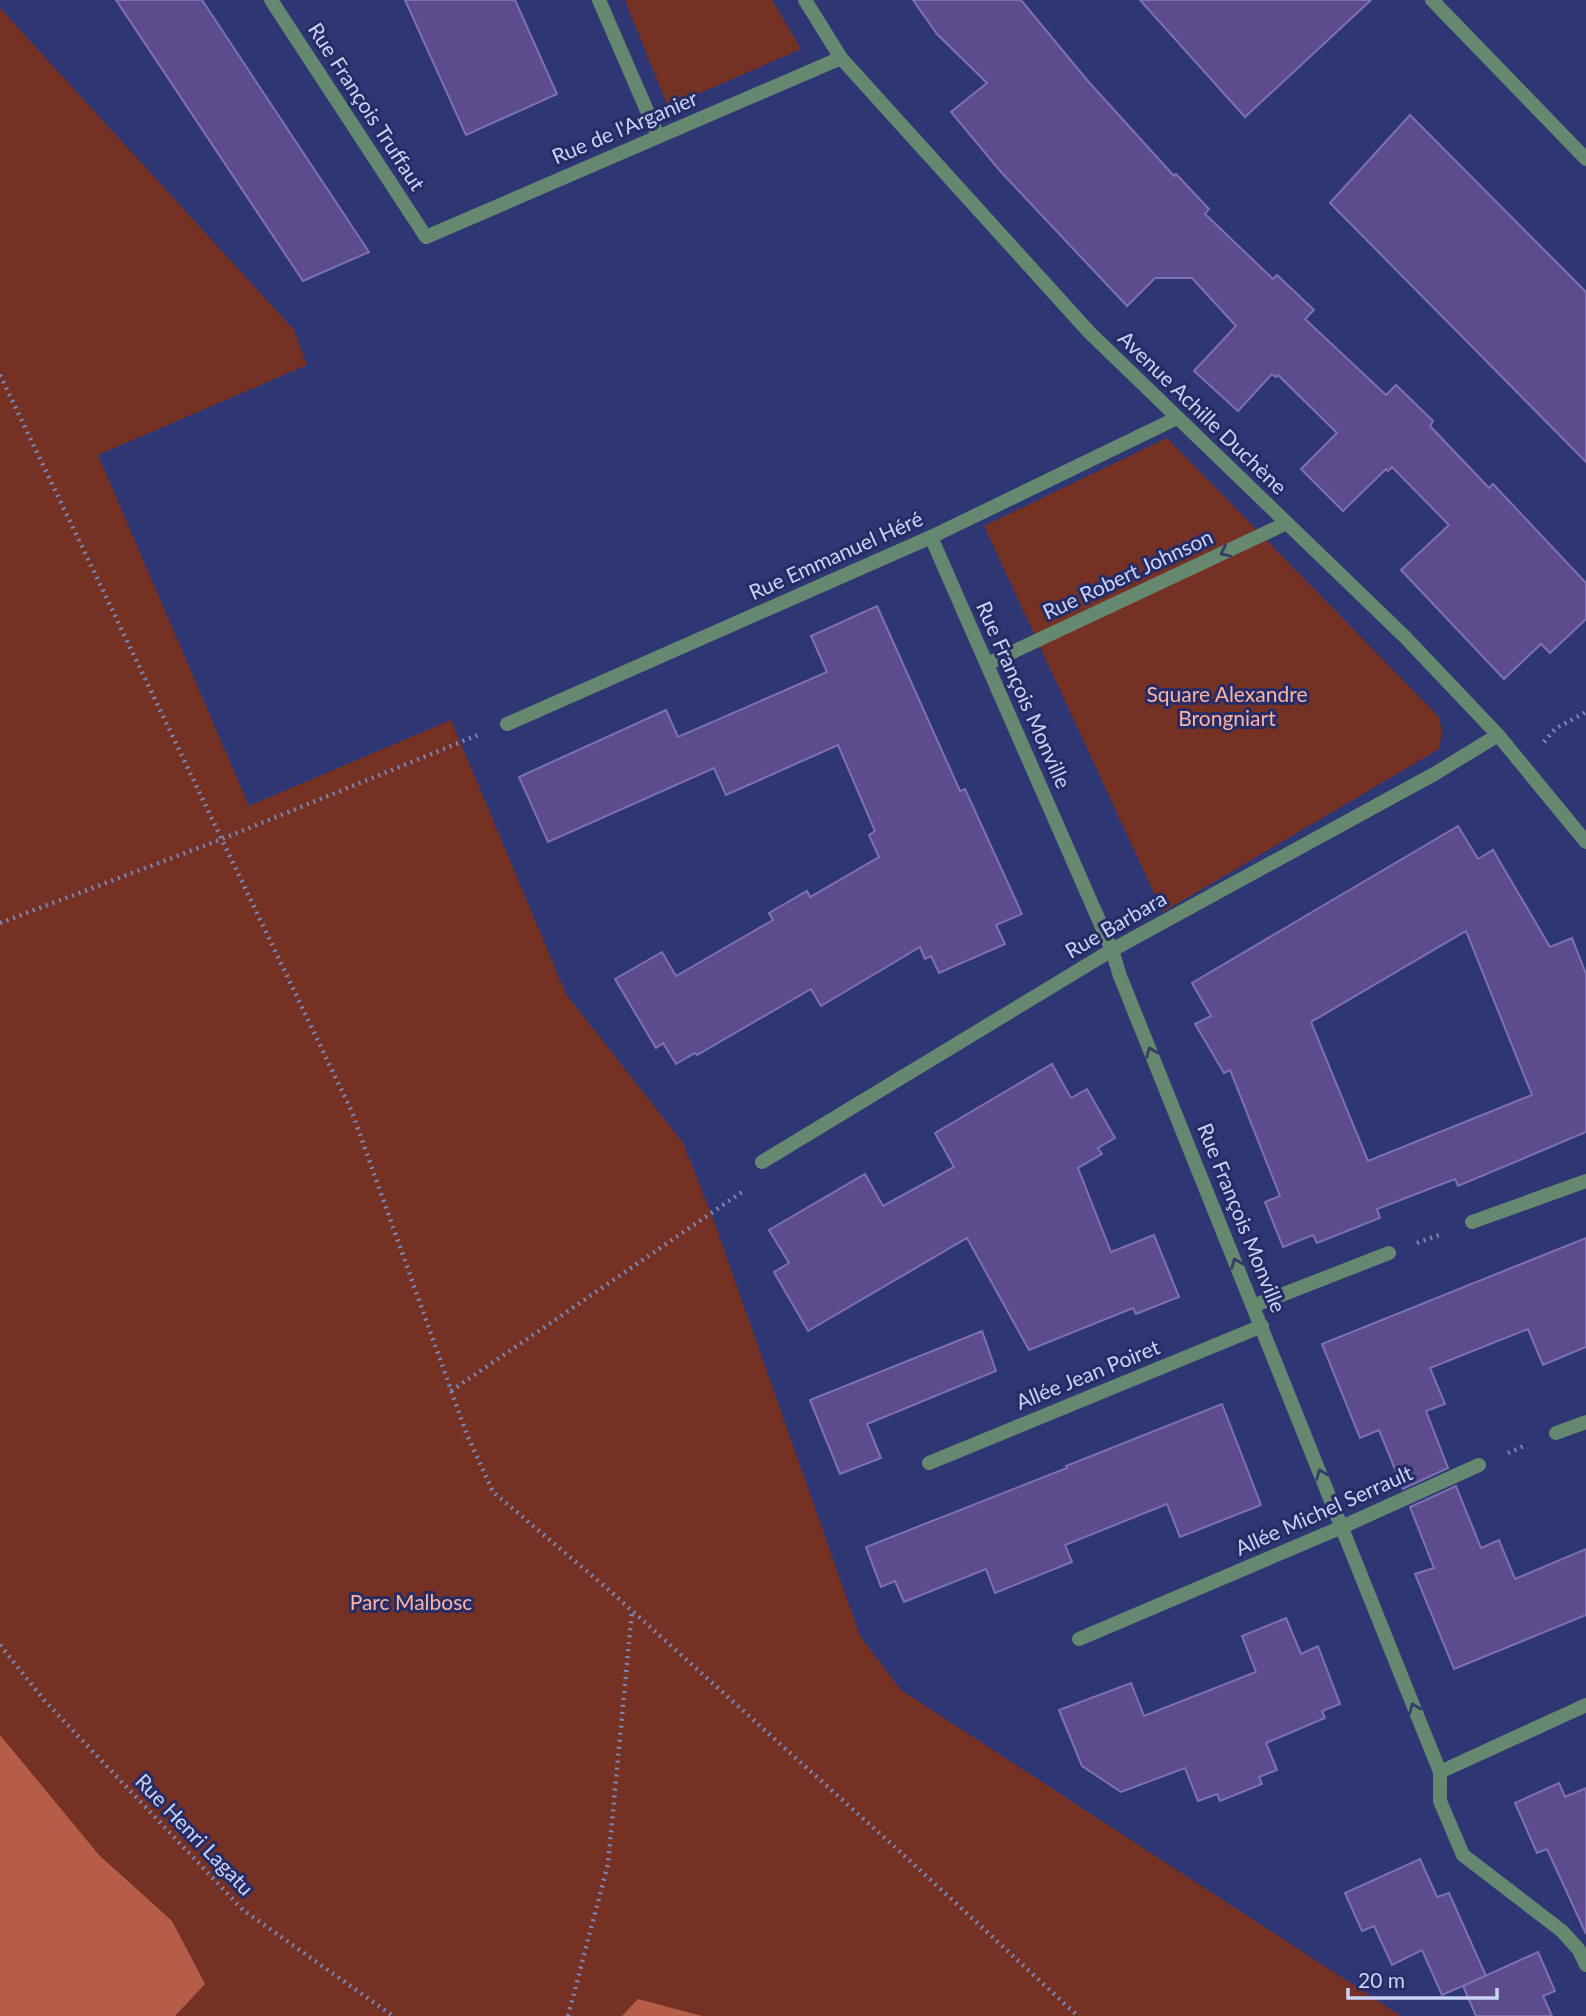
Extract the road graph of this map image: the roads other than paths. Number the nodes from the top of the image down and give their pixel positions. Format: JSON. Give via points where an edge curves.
{"nodes":[{"id":1,"x":271,"y":0,"type":"edge"},
{"id":2,"x":599,"y":0,"type":"edge"},
{"id":3,"x":805,"y":0,"type":"edge"},
{"id":4,"x":1432,"y":0,"type":"edge"},
{"id":5,"x":841,"y":58,"type":"junction"},
{"id":6,"x":658,"y":136,"type":"junction"},
{"id":7,"x":1586,"y":159,"type":"edge"},
{"id":8,"x":426,"y":237,"type":"joint"},
{"id":9,"x":1177,"y":418,"type":"junction"},
{"id":10,"x":1287,"y":523,"type":"junction"},
{"id":11,"x":931,"y":537,"type":"junction"},
{"id":12,"x":987,"y":664,"type":"junction"},
{"id":13,"x":507,"y":724,"type":"road end"},
{"id":14,"x":1498,"y":735,"type":"junction"},
{"id":15,"x":1586,"y":842,"type":"edge"},
{"id":16,"x":1112,"y":950,"type":"junction"},
{"id":17,"x":762,"y":1162,"type":"road end"},
{"id":18,"x":1586,"y":1181,"type":"edge"},
{"id":19,"x":1472,"y":1222,"type":"road end"},
{"id":20,"x":1389,"y":1253,"type":"road end"},
{"id":21,"x":1253,"y":1306,"type":"junction"},
{"id":22,"x":1262,"y":1326,"type":"junction"},
{"id":23,"x":1586,"y":1422,"type":"edge"},
{"id":24,"x":1556,"y":1433,"type":"road end"},
{"id":25,"x":929,"y":1463,"type":"dead end"},
{"id":26,"x":1479,"y":1465,"type":"road end"},
{"id":27,"x":1342,"y":1527,"type":"junction"},
{"id":28,"x":1079,"y":1639,"type":"dead end"},
{"id":29,"x":1586,"y":1705,"type":"edge"},
{"id":30,"x":1440,"y":1772,"type":"junction"},
{"id":31,"x":1586,"y":1965,"type":"edge"}],
"edges":[{"from":1,"to":8,"type":"street","name":"Rue François Truffaut"},
{"from":2,"to":6,"type":"street"},
{"from":3,"to":5,"type":"street","name":"Avenue Achille Duchène"},
{"from":4,"to":7,"type":"street"},
{"from":5,"to":6,"type":"street","name":"Rue de l'Arganier"},
{"from":5,"to":9,"type":"street","name":"Avenue Achille Duchène","via":[[1089,332]]},
{"from":6,"to":8,"type":"street","name":"Rue de l'Arganier"},
{"from":9,"to":10,"type":"street","name":"Avenue Achille Duchène"},
{"from":9,"to":11,"type":"street","name":"Rue Emmanuel Héré"},
{"from":10,"to":12,"type":"street","name":"Rue Robert Johnson","one_way":true},
{"from":10,"to":14,"type":"street","name":"Avenue Achille Duchène"},
{"from":11,"to":12,"type":"street","name":"Rue François Monville"},
{"from":11,"to":13,"type":"street","name":"Rue Emmanuel Héré"},
{"from":12,"to":16,"type":"street","name":"Rue François Monville"},
{"from":14,"to":15,"type":"street","name":"Avenue Achille Duchène"},
{"from":14,"to":16,"type":"street","name":"Rue Barbara"},
{"from":16,"to":17,"type":"street","name":"Rue Barbara"},
{"from":21,"to":16,"type":"street","name":"Rue François Monville","one_way":true},
{"from":18,"to":19,"type":"street"},
{"from":20,"to":21,"type":"street"},
{"from":21,"to":22,"type":"street","name":"Rue François Monville"},
{"from":22,"to":25,"type":"street","name":"Allée Jean Poiret"},
{"from":27,"to":22,"type":"street","name":"Rue François Monville","one_way":true},
{"from":23,"to":24,"type":"street"},
{"from":26,"to":27,"type":"street","name":"Allée Michel Serrault"},
{"from":27,"to":28,"type":"street","name":"Allée Michel Serrault"},
{"from":30,"to":27,"type":"street","name":"Rue François Monville","one_way":true},
{"from":29,"to":30,"type":"street"},
{"from":30,"to":31,"type":"street","name":"Rue François Monville","via":[[1440,1801],[1463,1855],[1562,1931]]}]}
